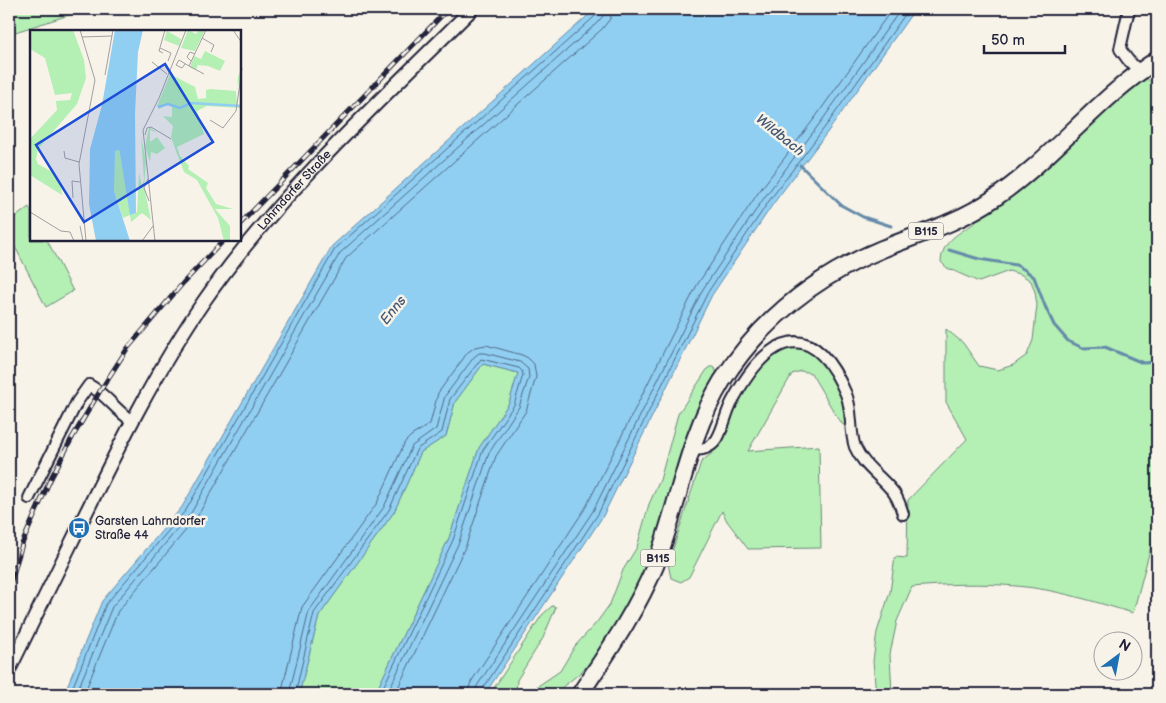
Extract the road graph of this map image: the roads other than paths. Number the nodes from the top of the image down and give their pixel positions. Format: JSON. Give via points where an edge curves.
{"nodes":[{"id":1,"x":472,"y":9,"type":"edge"},
{"id":2,"x":1129,"y":9,"type":"edge"},
{"id":3,"x":1157,"y":60,"type":"edge"},
{"id":4,"x":1140,"y":72,"type":"junction"},
{"id":5,"x":132,"y":420,"type":"junction"},
{"id":6,"x":690,"y":450,"type":"junction"},
{"id":7,"x":29,"y":498,"type":"dead end"},
{"id":8,"x":903,"y":514,"type":"dead end"},
{"id":9,"x":9,"y":670,"type":"edge"},
{"id":10,"x":580,"y":694,"type":"edge"}],
"edges":[{"from":1,"to":5,"type":"street","name":"Lahrndorfer Straße","via":[[277,208],[204,301],[169,354]]},
{"from":2,"to":4,"type":"street","via":[[1120,49]]},
{"from":3,"to":4,"type":"main road","number":"B115"},
{"from":4,"to":6,"type":"main road","number":"B115","via":[[991,201],[966,215],[854,261],[791,302],[770,320],[736,361],[707,408]]},
{"from":5,"to":7,"type":"street","via":[[89,385],[77,402]]},
{"from":5,"to":9,"type":"street","name":"Lahrndorfer Straße"},
{"from":6,"to":8,"type":"street","via":[[703,450],[716,439],[732,402],[767,353],[790,341],[810,345],[821,355],[847,396],[854,445],[860,456],[894,494]]},
{"from":6,"to":10,"type":"main road","number":"B115","via":[[668,526],[640,599]]}]}
